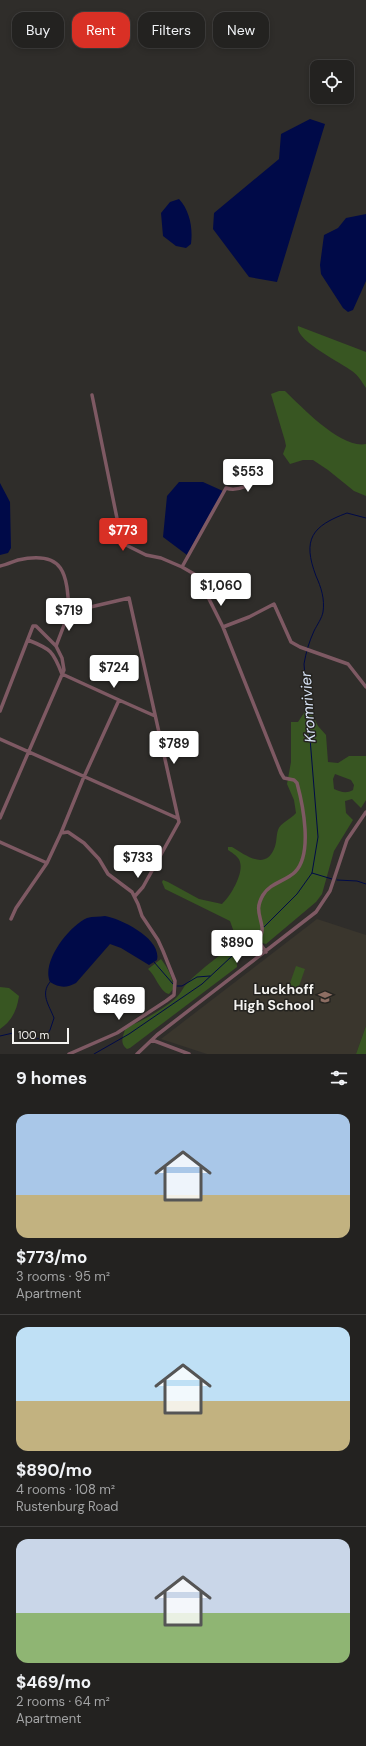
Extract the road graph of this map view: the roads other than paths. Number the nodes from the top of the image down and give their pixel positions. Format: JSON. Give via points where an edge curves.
{"nodes":[{"id":1,"x":92,"y":395,"type":"dead end"},
{"id":2,"x":267,"y":474,"type":"dead end"},
{"id":3,"x":0,"y":566,"type":"edge"},
{"id":4,"x":182,"y":567,"type":"junction"},
{"id":5,"x":69,"y":612,"type":"junction"},
{"id":6,"x":223,"y":627,"type":"junction"},
{"id":7,"x":28,"y":640,"type":"junction"},
{"id":8,"x":56,"y":646,"type":"junction"},
{"id":9,"x":62,"y":674,"type":"junction"},
{"id":10,"x":366,"y":687,"type":"edge"},
{"id":11,"x":119,"y":700,"type":"junction"},
{"id":12,"x":0,"y":711,"type":"edge"},
{"id":13,"x":155,"y":716,"type":"junction"},
{"id":14,"x":0,"y":739,"type":"edge"},
{"id":15,"x":29,"y":752,"type":"junction"},
{"id":16,"x":84,"y":777,"type":"junction"},
{"id":17,"x":366,"y":812,"type":"edge"},
{"id":18,"x":0,"y":818,"type":"edge"},
{"id":19,"x":177,"y":818,"type":"junction"},
{"id":20,"x":61,"y":833,"type":"junction"},
{"id":21,"x":0,"y":842,"type":"edge"},
{"id":22,"x":48,"y":863,"type":"junction"},
{"id":23,"x":134,"y":896,"type":"junction"},
{"id":24,"x":11,"y":919,"type":"dead end"},
{"id":25,"x":266,"y":952,"type":"junction"},
{"id":26,"x":152,"y":1040,"type":"junction"},
{"id":27,"x":69,"y":1054,"type":"edge"},
{"id":28,"x":137,"y":1054,"type":"edge"},
{"id":29,"x":189,"y":1054,"type":"edge"}],
"edges":[{"from":1,"to":4,"type":"street","via":[[122,543],[146,555]]},
{"from":2,"to":4,"type":"street","via":[[253,484],[232,490],[226,488]]},
{"from":3,"to":5,"type":"street","via":[[19,560],[39,558],[58,564],[63,570]]},
{"from":4,"to":6,"type":"street","via":[[201,578]]},
{"from":5,"to":8,"type":"street"},
{"from":5,"to":13,"type":"street","via":[[130,598]]},
{"from":6,"to":10,"type":"street","via":[[250,618],[274,604],[291,642],[300,648],[348,664]]},
{"from":6,"to":25,"type":"street","via":[[281,773],[284,778],[297,783],[305,815],[304,851],[297,871],[268,889],[259,904],[258,915],[262,927],[259,942]]},
{"from":7,"to":8,"type":"street","via":[[33,626],[36,626]]},
{"from":7,"to":9,"type":"street","via":[[44,646],[54,654]]},
{"from":7,"to":12,"type":"street"},
{"from":8,"to":9,"type":"street","via":[[63,664]]},
{"from":9,"to":11,"type":"street"},
{"from":9,"to":15,"type":"street"},
{"from":11,"to":13,"type":"street"},
{"from":11,"to":16,"type":"street"},
{"from":13,"to":19,"type":"street"},
{"from":14,"to":15,"type":"street"},
{"from":15,"to":16,"type":"street"},
{"from":15,"to":18,"type":"street"},
{"from":16,"to":19,"type":"street"},
{"from":16,"to":20,"type":"street"},
{"from":17,"to":25,"type":"street","via":[[347,840],[330,892],[324,902],[305,922]]},
{"from":19,"to":23,"type":"street","via":[[179,822],[143,887]]},
{"from":20,"to":22,"type":"street"},
{"from":20,"to":23,"type":"street","via":[[68,832],[94,852],[108,874],[128,888]]},
{"from":21,"to":22,"type":"street"},
{"from":22,"to":24,"type":"street"},
{"from":23,"to":27,"type":"street","via":[[142,916],[163,951],[175,981],[174,995],[117,1033]]},
{"from":25,"to":26,"type":"street"},
{"from":26,"to":28,"type":"street"},
{"from":26,"to":29,"type":"street"}]}
